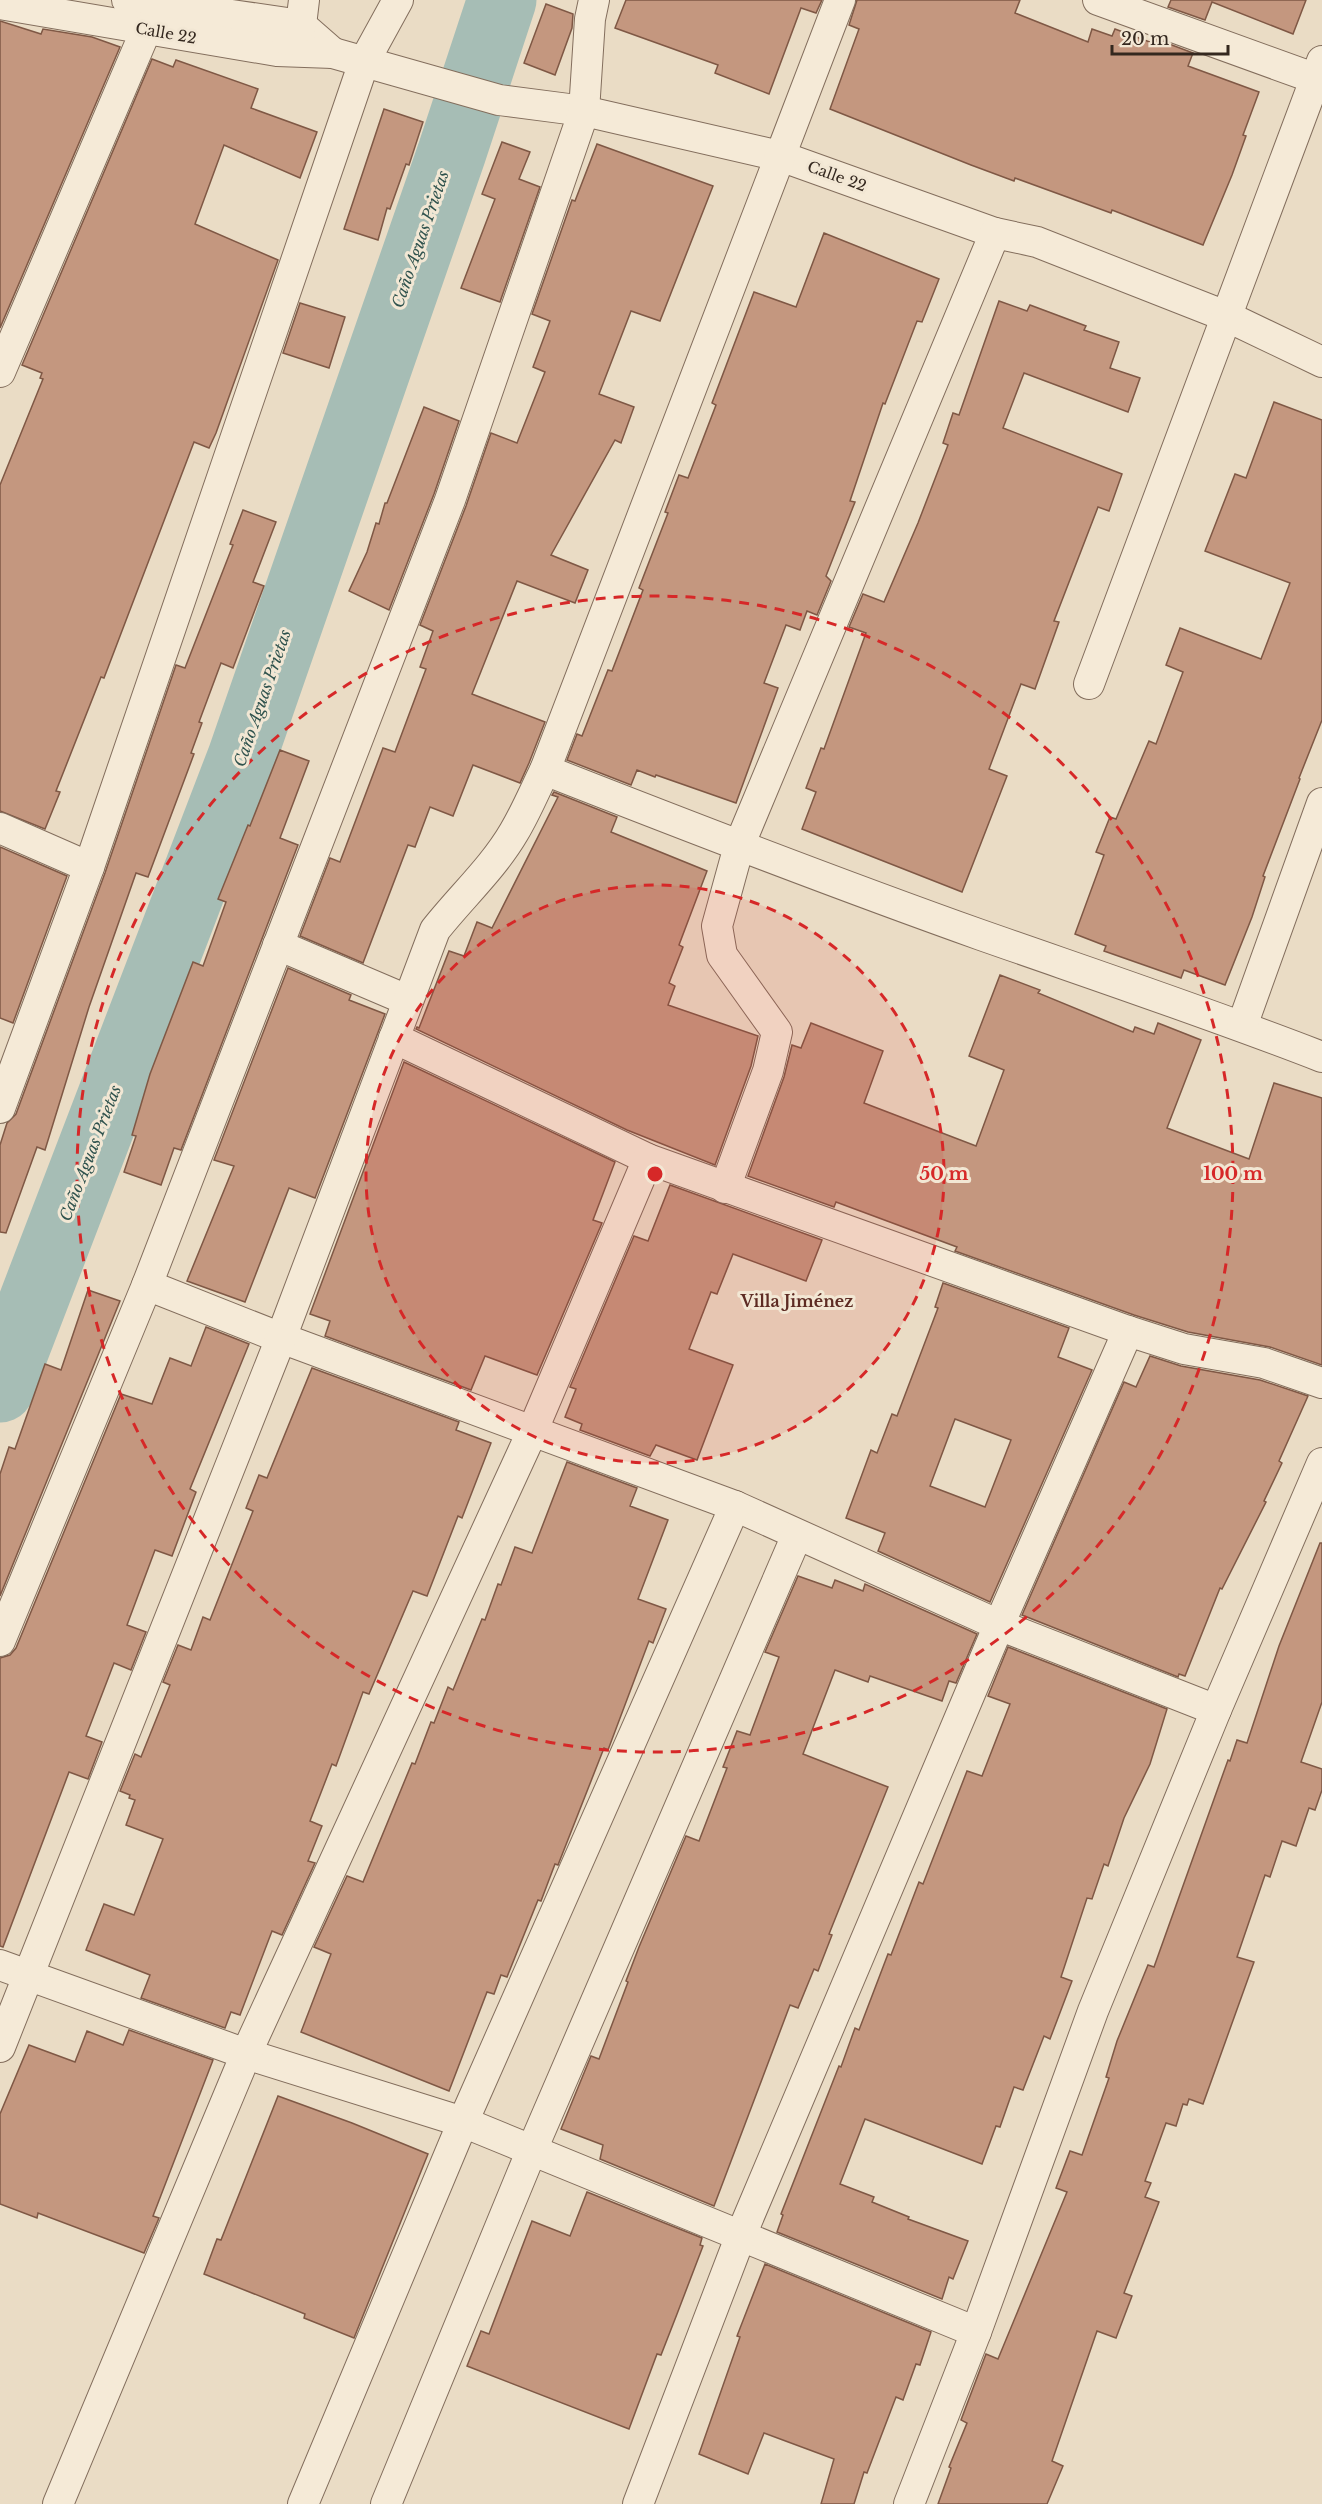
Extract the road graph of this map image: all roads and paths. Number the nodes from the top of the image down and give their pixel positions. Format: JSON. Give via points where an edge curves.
{"nodes":[{"id":1,"x":127,"y":0,"type":"edge"},
{"id":2,"x":398,"y":0,"type":"edge"},
{"id":3,"x":594,"y":0,"type":"edge"},
{"id":4,"x":840,"y":0,"type":"edge"},
{"id":5,"x":1098,"y":0,"type":"edge"},
{"id":6,"x":0,"y":4,"type":"edge"},
{"id":7,"x":303,"y":12,"type":"edge"},
{"id":8,"x":146,"y":30,"type":"junction"},
{"id":9,"x":278,"y":51,"type":"junction"},
{"id":10,"x":333,"y":53,"type":"junction"},
{"id":11,"x":364,"y":62,"type":"junction"},
{"id":12,"x":1320,"y":73,"type":"edge"},
{"id":13,"x":584,"y":111,"type":"junction"},
{"id":14,"x":780,"y":156,"type":"junction"},
{"id":15,"x":995,"y":232,"type":"junction"},
{"id":16,"x":1228,"y":317,"type":"junction"},
{"id":17,"x":1322,"y":362,"type":"edge"},
{"id":18,"x":0,"y":372,"type":"edge"},
{"id":19,"x":1089,"y":684,"type":"dead end"},
{"id":20,"x":545,"y":770,"type":"junction"},
{"id":21,"x":1322,"y":802,"type":"edge"},
{"id":22,"x":0,"y":828,"type":"edge"},
{"id":23,"x":739,"y":846,"type":"junction"},
{"id":24,"x":89,"y":867,"type":"junction"},
{"id":25,"x":278,"y":945,"type":"junction"},
{"id":26,"x":407,"y":1000,"type":"junction"},
{"id":27,"x":1242,"y":1026,"type":"junction"},
{"id":28,"x":394,"y":1038,"type":"junction"},
{"id":29,"x":11,"y":1043,"type":"edge"},
{"id":30,"x":1322,"y":1057,"type":"edge"},
{"id":31,"x":0,"y":1108,"type":"edge"},
{"id":32,"x":648,"y":1159,"type":"junction"},
{"id":33,"x":725,"y":1188,"type":"junction"},
{"id":34,"x":147,"y":1286,"type":"junction"},
{"id":35,"x":1128,"y":1331,"type":"junction"},
{"id":36,"x":281,"y":1338,"type":"junction"},
{"id":37,"x":1322,"y":1383,"type":"edge"},
{"id":38,"x":532,"y":1432,"type":"junction"},
{"id":39,"x":1322,"y":1463,"type":"edge"},
{"id":40,"x":735,"y":1506,"type":"junction"},
{"id":41,"x":797,"y":1535,"type":"junction"},
{"id":42,"x":999,"y":1624,"type":"junction"},
{"id":43,"x":0,"y":1641,"type":"edge"},
{"id":44,"x":1216,"y":1710,"type":"junction"},
{"id":45,"x":0,"y":1965,"type":"edge"},
{"id":46,"x":29,"y":1975,"type":"junction"},
{"id":47,"x":0,"y":2047,"type":"edge"},
{"id":48,"x":246,"y":2054,"type":"junction"},
{"id":49,"x":463,"y":2122,"type":"junction"},
{"id":50,"x":531,"y":2152,"type":"junction"},
{"id":51,"x":741,"y":2235,"type":"junction"},
{"id":52,"x":976,"y":2332,"type":"junction"},
{"id":53,"x":58,"y":2504,"type":"edge"},
{"id":54,"x":303,"y":2504,"type":"edge"},
{"id":55,"x":386,"y":2504,"type":"edge"},
{"id":56,"x":638,"y":2504,"type":"edge"},
{"id":57,"x":909,"y":2504,"type":"edge"}],
"edges":[{"from":1,"to":7,"type":"street","name":"Calle 22"},
{"from":2,"to":11,"type":"street"},
{"from":3,"to":13,"type":"street"},
{"from":4,"to":14,"type":"street"},
{"from":5,"to":12,"type":"street"},
{"from":6,"to":8,"type":"street","name":"Calle 22"},
{"from":7,"to":9,"type":"street"},
{"from":7,"to":10,"type":"street","name":"Calle 22"},
{"from":8,"to":9,"type":"street","name":"Calle 22"},
{"from":8,"to":18,"type":"street"},
{"from":9,"to":10,"type":"street","name":"Calle 22"},
{"from":10,"to":11,"type":"street","name":"Calle 22"},
{"from":11,"to":13,"type":"street","name":"Calle 22","via":[[500,100]]},
{"from":11,"to":24,"type":"street"},
{"from":12,"to":16,"type":"street"},
{"from":13,"to":14,"type":"street","name":"Calle 22"},
{"from":13,"to":25,"type":"street","via":[[450,500]]},
{"from":14,"to":15,"type":"street","name":"Calle 22"},
{"from":14,"to":20,"type":"street"},
{"from":15,"to":16,"type":"street","name":"Calle 22","via":[[1037,242]]},
{"from":15,"to":23,"type":"street"},
{"from":16,"to":17,"type":"street","name":"Calle 22"},
{"from":16,"to":19,"type":"street"},
{"from":20,"to":23,"type":"street"},
{"from":20,"to":26,"type":"street","via":[[514,833],[483,876],[435,930]]},
{"from":21,"to":27,"type":"street"},
{"from":22,"to":24,"type":"street"},
{"from":23,"to":27,"type":"street"},
{"from":23,"to":33,"type":"street","via":[[717,926],[722,956],[777,1032],[768,1071]]},
{"from":24,"to":29,"type":"street"},
{"from":25,"to":26,"type":"street"},
{"from":25,"to":34,"type":"street"},
{"from":26,"to":28,"type":"street"},
{"from":27,"to":30,"type":"street"},
{"from":28,"to":32,"type":"street"},
{"from":28,"to":36,"type":"street"},
{"from":29,"to":31,"type":"street"},
{"from":32,"to":33,"type":"street"},
{"from":32,"to":38,"type":"street"},
{"from":33,"to":35,"type":"street"},
{"from":34,"to":36,"type":"street"},
{"from":34,"to":43,"type":"street"},
{"from":35,"to":37,"type":"street","via":[[1184,1349],[1264,1363]]},
{"from":35,"to":42,"type":"street"},
{"from":36,"to":38,"type":"street"},
{"from":36,"to":46,"type":"street"},
{"from":38,"to":40,"type":"street"},
{"from":38,"to":48,"type":"street"},
{"from":39,"to":44,"type":"street"},
{"from":40,"to":41,"type":"street"},
{"from":40,"to":49,"type":"street"},
{"from":41,"to":42,"type":"street"},
{"from":41,"to":50,"type":"street"},
{"from":42,"to":44,"type":"street"},
{"from":42,"to":51,"type":"street"},
{"from":44,"to":52,"type":"street","via":[[1093,2011]]},
{"from":45,"to":46,"type":"street"},
{"from":46,"to":47,"type":"street"},
{"from":46,"to":48,"type":"street"},
{"from":48,"to":49,"type":"street"},
{"from":48,"to":53,"type":"street"},
{"from":49,"to":50,"type":"street"},
{"from":49,"to":54,"type":"street"},
{"from":50,"to":51,"type":"street"},
{"from":50,"to":55,"type":"street"},
{"from":51,"to":52,"type":"street"},
{"from":51,"to":56,"type":"street"},
{"from":52,"to":57,"type":"street"}]}
